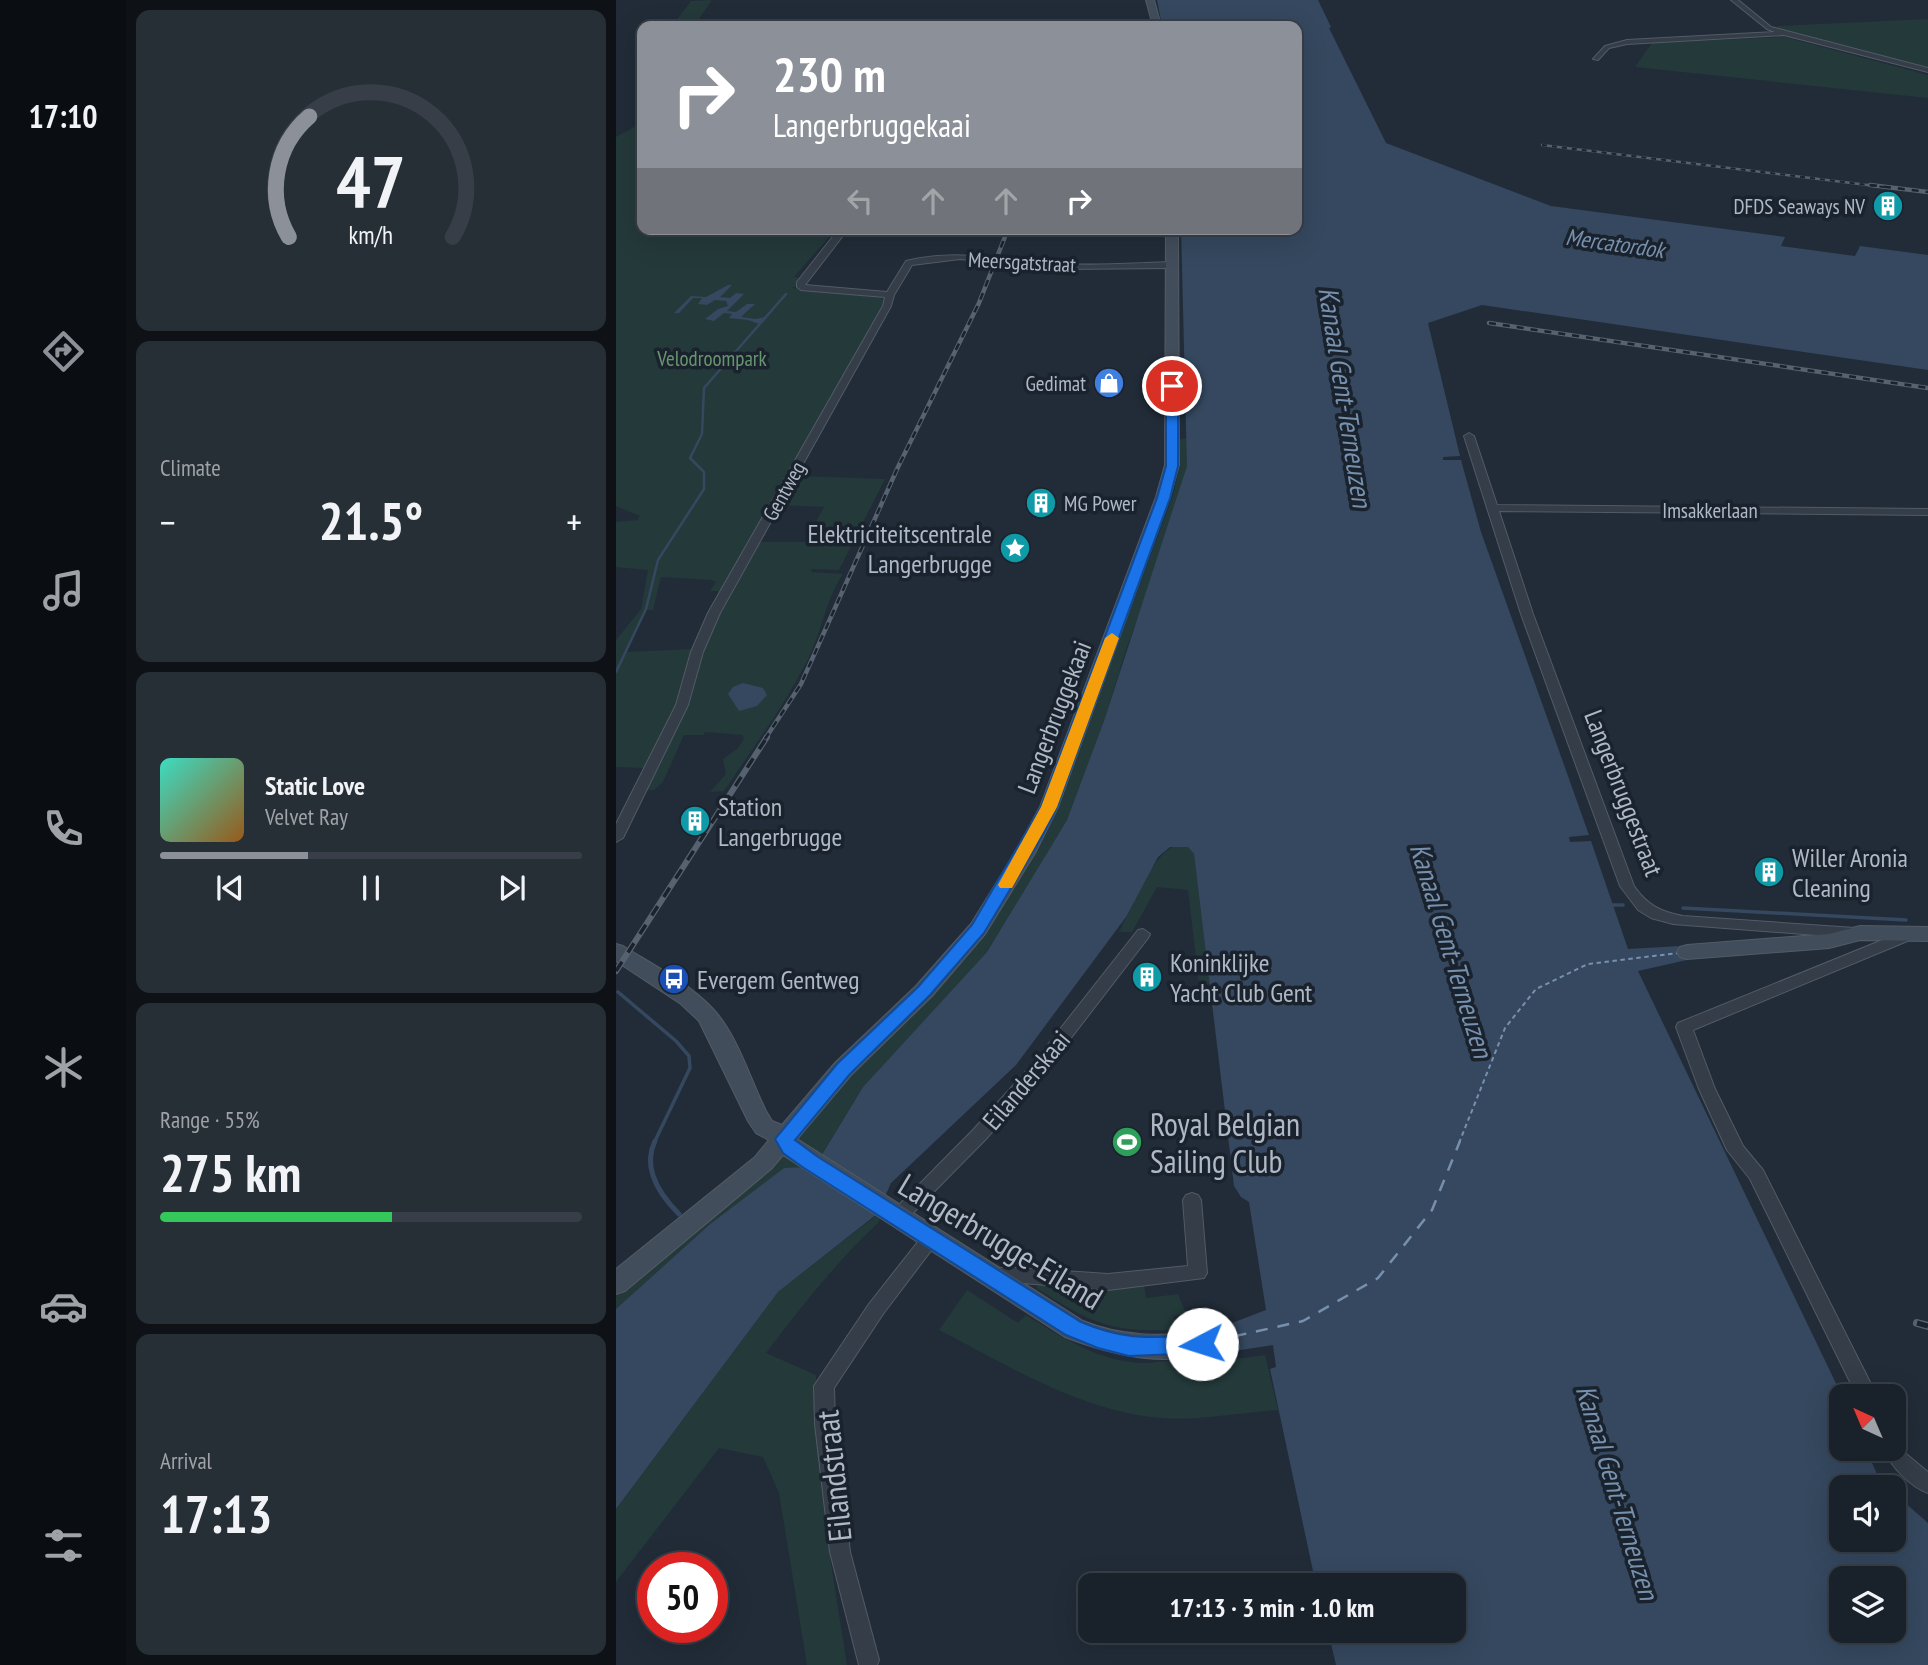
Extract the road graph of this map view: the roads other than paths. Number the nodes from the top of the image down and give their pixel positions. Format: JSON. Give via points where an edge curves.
{"nodes":[{"id":1,"x":1150,"y":0,"type":"edge"},
{"id":2,"x":1734,"y":0,"type":"edge"},
{"id":3,"x":1156,"y":21,"type":"edge"},
{"id":4,"x":1783,"y":33,"type":"junction"},
{"id":5,"x":1596,"y":59,"type":"dead end"},
{"id":6,"x":1928,"y":70,"type":"edge"},
{"id":7,"x":839,"y":235,"type":"edge"},
{"id":8,"x":1172,"y":235,"type":"edge"},
{"id":9,"x":1172,"y":265,"type":"junction"},
{"id":10,"x":890,"y":295,"type":"junction"},
{"id":11,"x":1469,"y":436,"type":"dead end"},
{"id":12,"x":1492,"y":508,"type":"junction"},
{"id":13,"x":1928,"y":512,"type":"edge"},
{"id":14,"x":616,"y":838,"type":"edge"},
{"id":15,"x":1860,"y":933,"type":"junction"},
{"id":16,"x":1920,"y":933,"type":"edge"},
{"id":17,"x":1143,"y":934,"type":"dead end"},
{"id":18,"x":616,"y":951,"type":"edge"},
{"id":19,"x":1687,"y":952,"type":"dead end"},
{"id":20,"x":785,"y":1139,"type":"junction"},
{"id":21,"x":1192,"y":1200,"type":"dead end"},
{"id":22,"x":889,"y":1212,"type":"junction"},
{"id":23,"x":930,"y":1239,"type":"junction"},
{"id":24,"x":999,"y":1281,"type":"junction"},
{"id":25,"x":616,"y":1284,"type":"edge"},
{"id":26,"x":1202,"y":1344,"type":"dead end"},
{"id":27,"x":1861,"y":1384,"type":"edge"},
{"id":28,"x":1900,"y":1461,"type":"edge"},
{"id":29,"x":1928,"y":1484,"type":"edge"},
{"id":30,"x":868,"y":1660,"type":"dead end"}],
"edges":[{"from":1,"to":3,"type":"main road"},
{"from":2,"to":4,"type":"street","via":[[1769,28]]},
{"from":4,"to":5,"type":"street","via":[[1627,42],[1607,47]]},
{"from":4,"to":6,"type":"street"},
{"from":7,"to":10,"type":"street","via":[[800,287]]},
{"from":8,"to":9,"type":"main road","name":"Langerbruggekaai"},
{"from":9,"to":10,"type":"street","name":"Meersgatstraat","via":[[1070,266],[931,258],[909,263]]},
{"from":9,"to":20,"type":"main road","name":"Langerbruggekaai","via":[[1172,466],[1049,807],[978,929],[924,991],[843,1069]]},
{"from":10,"to":14,"type":"street","name":"Gentweg","via":[[714,613],[682,705]]},
{"from":11,"to":12,"type":"street","name":"Langerbruggestraat"},
{"from":12,"to":13,"type":"street","name":"Imsakkerlaan"},
{"from":12,"to":15,"type":"street","name":"Langerbruggestraat","via":[[1627,886],[1638,904],[1660,917],[1683,921]]},
{"from":15,"to":16,"type":"main road","name":"Langerbruggestraat"},
{"from":15,"to":19,"type":"main road","via":[[1829,941]]},
{"from":16,"to":27,"type":"street","name":"Langerbruggestraat","via":[[1684,1027],[1736,1150],[1757,1175]]},
{"from":17,"to":22,"type":"street","name":"Eilanderskaai","via":[[1041,1065],[979,1135]]},
{"from":18,"to":20,"type":"main road","name":"Langerbrugge-Eiland","via":[[707,1016],[756,1115],[764,1127]]},
{"from":20,"to":22,"type":"main road","name":"Langerbrugge-Eiland","via":[[790,1148]]},
{"from":20,"to":25,"type":"main road","name":"Langerbruggekaai","via":[[763,1163]]},
{"from":21,"to":24,"type":"street","via":[[1198,1273],[1108,1282],[1005,1274]]},
{"from":22,"to":23,"type":"main road","name":"Langerbrugge-Eiland"},
{"from":23,"to":24,"type":"main road","name":"Langerbrugge-Eiland"},
{"from":23,"to":30,"type":"street","name":"Eilandstraat","via":[[824,1386],[840,1552]]},
{"from":24,"to":26,"type":"main road","name":"Langerbrugge-Eiland","via":[[1098,1339],[1129,1347]]},
{"from":28,"to":29,"type":"street"}]}
